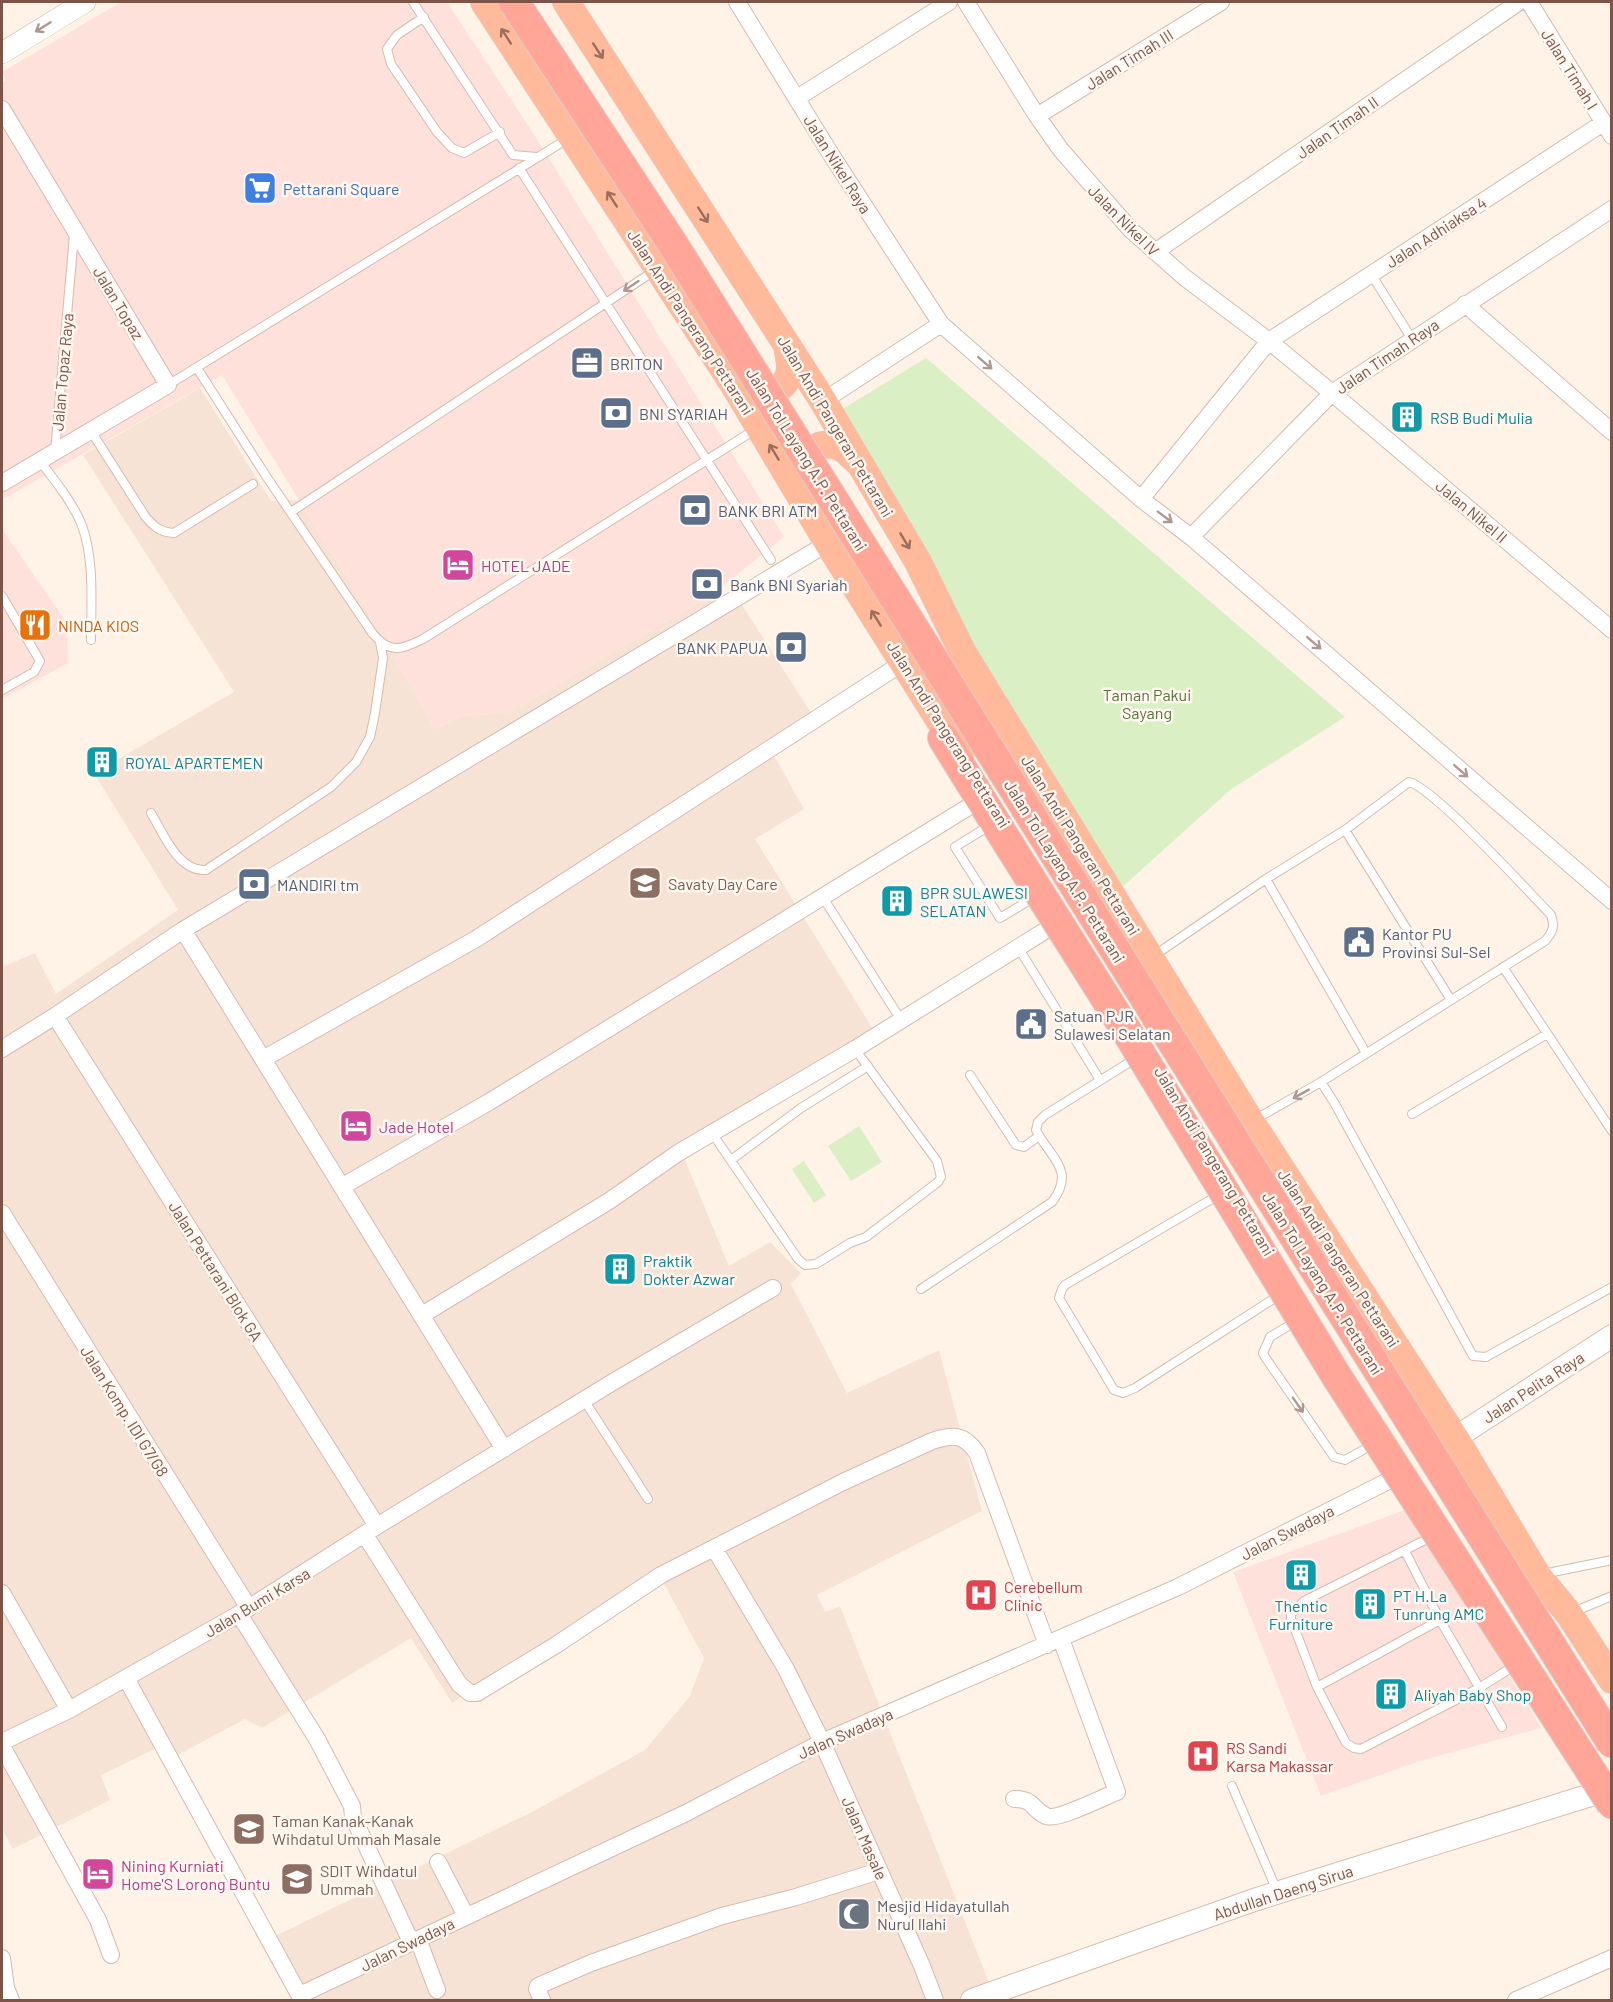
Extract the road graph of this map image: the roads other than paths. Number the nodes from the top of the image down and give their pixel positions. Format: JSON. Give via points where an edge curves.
{"nodes":[{"id":1,"x":85,"y":2,"type":"edge"},
{"id":2,"x":413,"y":2,"type":"edge"},
{"id":3,"x":484,"y":2,"type":"edge"},
{"id":4,"x":514,"y":2,"type":"edge"},
{"id":5,"x":533,"y":2,"type":"edge"},
{"id":6,"x":566,"y":2,"type":"edge"},
{"id":7,"x":737,"y":2,"type":"edge"},
{"id":8,"x":949,"y":2,"type":"edge"},
{"id":9,"x":966,"y":2,"type":"edge"},
{"id":10,"x":1221,"y":2,"type":"edge"},
{"id":11,"x":1519,"y":2,"type":"edge"},
{"id":12,"x":1529,"y":2,"type":"edge"},
{"id":13,"x":424,"y":17,"type":"junction"},
{"id":14,"x":2,"y":53,"type":"edge"},
{"id":15,"x":797,"y":98,"type":"junction"},
{"id":16,"x":2,"y":109,"type":"edge"},
{"id":17,"x":1037,"y":116,"type":"junction"},
{"id":18,"x":1607,"y":130,"type":"edge"},
{"id":19,"x":500,"y":132,"type":"junction"},
{"id":20,"x":571,"y":137,"type":"junction"},
{"id":21,"x":538,"y":157,"type":"junction"},
{"id":22,"x":519,"y":168,"type":"junction"},
{"id":23,"x":1611,"y":209,"type":"edge"},
{"id":24,"x":75,"y":230,"type":"junction"},
{"id":25,"x":1155,"y":252,"type":"junction"},
{"id":26,"x":657,"y":269,"type":"junction"},
{"id":27,"x":1371,"y":274,"type":"junction"},
{"id":28,"x":606,"y":303,"type":"junction"},
{"id":29,"x":1464,"y":304,"type":"junction"},
{"id":30,"x":941,"y":324,"type":"junction"},
{"id":31,"x":1412,"y":339,"type":"junction"},
{"id":32,"x":1269,"y":341,"type":"junction"},
{"id":33,"x":787,"y":343,"type":"junction"},
{"id":34,"x":197,"y":368,"type":"junction"},
{"id":35,"x":168,"y":385,"type":"junction"},
{"id":36,"x":734,"y":385,"type":"junction"},
{"id":37,"x":1332,"y":393,"type":"junction"},
{"id":38,"x":823,"y":401,"type":"junction"},
{"id":39,"x":759,"y":427,"type":"junction"},
{"id":40,"x":92,"y":431,"type":"junction"},
{"id":41,"x":1611,"y":432,"type":"edge"},
{"id":42,"x":55,"y":452,"type":"junction"},
{"id":43,"x":706,"y":460,"type":"junction"},
{"id":44,"x":40,"y":461,"type":"junction"},
{"id":45,"x":857,"y":461,"type":"junction"},
{"id":46,"x":2,"y":483,"type":"edge"},
{"id":47,"x":253,"y":484,"type":"dead end"},
{"id":48,"x":1141,"y":499,"type":"junction"},
{"id":49,"x":803,"y":500,"type":"junction"},
{"id":50,"x":291,"y":512,"type":"junction"},
{"id":51,"x":1191,"y":537,"type":"junction"},
{"id":52,"x":828,"y":543,"type":"junction"},
{"id":53,"x":771,"y":560,"type":"dead end"},
{"id":54,"x":2,"y":596,"type":"edge"},
{"id":55,"x":1611,"y":630,"type":"edge"},
{"id":56,"x":91,"y":640,"type":"dead end"},
{"id":57,"x":380,"y":642,"type":"junction"},
{"id":58,"x":904,"y":662,"type":"junction"},
{"id":59,"x":2,"y":690,"type":"edge"},
{"id":60,"x":943,"y":738,"type":"dead end"},
{"id":61,"x":975,"y":803,"type":"dead end"},
{"id":62,"x":151,"y":813,"type":"dead end"},
{"id":63,"x":989,"y":826,"type":"dead end"},
{"id":64,"x":1345,"y":830,"type":"junction"},
{"id":65,"x":1266,"y":879,"type":"junction"},
{"id":66,"x":822,"y":896,"type":"junction"},
{"id":67,"x":1033,"y":898,"type":"dead end"},
{"id":68,"x":1611,"y":901,"type":"edge"},
{"id":69,"x":1051,"y":927,"type":"dead end"},
{"id":70,"x":183,"y":930,"type":"junction"},
{"id":71,"x":1018,"y":947,"type":"junction"},
{"id":72,"x":1151,"y":958,"type":"junction"},
{"id":73,"x":1503,"y":967,"type":"junction"},
{"id":74,"x":1451,"y":1000,"type":"junction"},
{"id":75,"x":55,"y":1016,"type":"junction"},
{"id":76,"x":901,"y":1020,"type":"junction"},
{"id":77,"x":1547,"y":1034,"type":"junction"},
{"id":78,"x":2,"y":1049,"type":"edge"},
{"id":79,"x":855,"y":1049,"type":"junction"},
{"id":80,"x":1366,"y":1053,"type":"junction"},
{"id":81,"x":263,"y":1059,"type":"junction"},
{"id":82,"x":1133,"y":1060,"type":"dead end"},
{"id":83,"x":868,"y":1066,"type":"junction"},
{"id":84,"x":970,"y":1075,"type":"dead end"},
{"id":85,"x":1100,"y":1080,"type":"junction"},
{"id":86,"x":1321,"y":1082,"type":"junction"},
{"id":87,"x":1412,"y":1114,"type":"dead end"},
{"id":88,"x":1251,"y":1122,"type":"junction"},
{"id":89,"x":1611,"y":1131,"type":"edge"},
{"id":90,"x":712,"y":1133,"type":"junction"},
{"id":91,"x":1039,"y":1136,"type":"junction"},
{"id":92,"x":730,"y":1160,"type":"junction"},
{"id":93,"x":343,"y":1186,"type":"junction"},
{"id":94,"x":1217,"y":1196,"type":"dead end"},
{"id":95,"x":2,"y":1213,"type":"edge"},
{"id":96,"x":1611,"y":1287,"type":"edge"},
{"id":97,"x":773,"y":1288,"type":"dead end"},
{"id":98,"x":921,"y":1289,"type":"dead end"},
{"id":99,"x":1278,"y":1296,"type":"dead end"},
{"id":100,"x":422,"y":1315,"type":"junction"},
{"id":101,"x":1293,"y":1323,"type":"dead end"},
{"id":102,"x":1611,"y":1336,"type":"edge"},
{"id":103,"x":585,"y":1400,"type":"junction"},
{"id":104,"x":1455,"y":1438,"type":"junction"},
{"id":105,"x":504,"y":1449,"type":"junction"},
{"id":106,"x":1387,"y":1458,"type":"junction"},
{"id":107,"x":648,"y":1499,"type":"dead end"},
{"id":108,"x":371,"y":1530,"type":"junction"},
{"id":109,"x":1431,"y":1537,"type":"dead end"},
{"id":110,"x":714,"y":1548,"type":"junction"},
{"id":111,"x":1404,"y":1551,"type":"junction"},
{"id":112,"x":1611,"y":1560,"type":"edge"},
{"id":113,"x":1537,"y":1575,"type":"junction"},
{"id":114,"x":2,"y":1593,"type":"edge"},
{"id":115,"x":1611,"y":1596,"type":"edge"},
{"id":116,"x":244,"y":1611,"type":"junction"},
{"id":117,"x":1569,"y":1614,"type":"junction"},
{"id":118,"x":1440,"y":1620,"type":"junction"},
{"id":119,"x":1054,"y":1642,"type":"junction"},
{"id":120,"x":1514,"y":1666,"type":"dead end"},
{"id":121,"x":126,"y":1678,"type":"junction"},
{"id":122,"x":1611,"y":1680,"type":"edge"},
{"id":123,"x":1317,"y":1687,"type":"junction"},
{"id":124,"x":1479,"y":1688,"type":"junction"},
{"id":125,"x":69,"y":1710,"type":"junction"},
{"id":126,"x":1611,"y":1713,"type":"edge"},
{"id":127,"x":1502,"y":1727,"type":"dead end"},
{"id":128,"x":822,"y":1742,"type":"junction"},
{"id":129,"x":1611,"y":1743,"type":"edge"},
{"id":130,"x":2,"y":1744,"type":"edge"},
{"id":131,"x":1232,"y":1786,"type":"dead end"},
{"id":132,"x":1607,"y":1795,"type":"edge"},
{"id":133,"x":1014,"y":1799,"type":"dead end"},
{"id":134,"x":438,"y":1862,"type":"dead end"},
{"id":135,"x":879,"y":1870,"type":"junction"},
{"id":136,"x":1278,"y":1893,"type":"junction"},
{"id":137,"x":466,"y":1916,"type":"junction"},
{"id":138,"x":414,"y":1940,"type":"junction"},
{"id":139,"x":111,"y":1955,"type":"dead end"},
{"id":140,"x":1611,"y":1958,"type":"edge"},
{"id":141,"x":2,"y":1963,"type":"edge"},
{"id":142,"x":437,"y":1990,"type":"dead end"},
{"id":143,"x":301,"y":1998,"type":"edge"},
{"id":144,"x":11,"y":2001,"type":"edge"},
{"id":145,"x":542,"y":2001,"type":"edge"},
{"id":146,"x":934,"y":2001,"type":"edge"},
{"id":147,"x":972,"y":2001,"type":"edge"},
{"id":148,"x":1516,"y":2001,"type":"edge"}],
"edges":[{"from":1,"to":14,"type":"street","one_way":true},
{"from":2,"to":13,"type":"lane"},
{"from":20,"to":3,"type":"highway","name":"Jalan Andi Pangerang Pettarani","one_way":true},
{"from":4,"to":129,"type":"highway","name":"Jalan Tol Layang A.P. Pettarani","bridge":true,"via":[[674,246]]},
{"from":5,"to":126,"type":"highway","name":"Jalan Tol Layang A.P. Pettarani","via":[[824,454],[1141,967]]},
{"from":6,"to":33,"type":"highway","name":"Jalan Andi Pangeran Pettarani","one_way":true},
{"from":7,"to":15,"type":"street","name":"Jalan Nikel Raya"},
{"from":8,"to":15,"type":"street"},
{"from":9,"to":17,"type":"street","name":"Jalan Nikel IV"},
{"from":10,"to":17,"type":"street","name":"Jalan Timah III"},
{"from":11,"to":25,"type":"street","name":"Jalan Timah II"},
{"from":12,"to":18,"type":"street","name":"Jalan Timah I"},
{"from":13,"to":19,"type":"lane"},
{"from":13,"to":19,"type":"lane","via":[[397,35],[387,49],[391,64],[452,148],[464,153]]},
{"from":15,"to":30,"type":"street","name":"Jalan Nikel Raya"},
{"from":16,"to":24,"type":"street","name":"Jalan Topaz"},
{"from":17,"to":25,"type":"street","name":"Jalan Nikel IV","via":[[1074,168]]},
{"from":18,"to":27,"type":"street","name":"Jalan Adhiaksa 4"},
{"from":19,"to":21,"type":"lane","via":[[513,155]]},
{"from":20,"to":21,"type":"lane"},
{"from":26,"to":20,"type":"highway","name":"Jalan Andi Pangerang Pettarani","one_way":true},
{"from":21,"to":22,"type":"lane"},
{"from":22,"to":28,"type":"lane"},
{"from":22,"to":34,"type":"lane"},
{"from":23,"to":29,"type":"street","name":"Jalan Timah Raya"},
{"from":24,"to":35,"type":"street","name":"Jalan Topaz"},
{"from":24,"to":42,"type":"lane","name":"Jalan Topaz Raya"},
{"from":25,"to":32,"type":"street","name":"Jalan Nikel IV"},
{"from":26,"to":28,"type":"lane","one_way":true},
{"from":26,"to":36,"type":"highway","name":"Jalan Andi Pangerang Pettarani"},
{"from":27,"to":31,"type":"lane"},
{"from":27,"to":32,"type":"street","name":"Jalan Adhiaksa 4"},
{"from":28,"to":43,"type":"lane"},
{"from":28,"to":50,"type":"lane"},
{"from":29,"to":31,"type":"street","name":"Jalan Timah Raya"},
{"from":29,"to":41,"type":"street"},
{"from":30,"to":38,"type":"street"},
{"from":30,"to":48,"type":"street","name":"Jalan Nikel Raya","one_way":true},
{"from":31,"to":37,"type":"street","name":"Jalan Timah Raya"},
{"from":32,"to":37,"type":"street","name":"Jalan Nikel IV"},
{"from":32,"to":48,"type":"street","name":"Jalan Adhiaksa 4"},
{"from":33,"to":36,"type":"highway","via":[[790,370],[777,390],[765,396]]},
{"from":33,"to":38,"type":"highway","name":"Jalan Andi Pangeran Pettarani"},
{"from":34,"to":35,"type":"lane"},
{"from":34,"to":50,"type":"lane"},
{"from":35,"to":40,"type":"street"},
{"from":36,"to":39,"type":"highway","name":"Jalan Andi Pangerang Pettarani"},
{"from":37,"to":51,"type":"street","name":"Jalan Timah Raya"},
{"from":37,"to":55,"type":"street","name":"Jalan Nikel II"},
{"from":38,"to":45,"type":"highway","name":"Jalan Andi Pangeran Pettarani"},
{"from":39,"to":43,"type":"lane"},
{"from":49,"to":39,"type":"highway","name":"Jalan Andi Pangerang Pettarani","one_way":true},
{"from":40,"to":42,"type":"street"},
{"from":40,"to":47,"type":"lane","via":[[145,516],[164,532],[174,533]]},
{"from":42,"to":44,"type":"street","name":"Jalan Topaz Raya"},
{"from":43,"to":53,"type":"lane"},
{"from":43,"to":57,"type":"lane","via":[[423,639],[400,648],[388,648]]},
{"from":44,"to":46,"type":"street","name":"Jalan Topaz Raya"},
{"from":44,"to":56,"type":"lane","via":[[68,498],[87,540]]},
{"from":45,"to":49,"type":"highway","via":[[841,448],[826,444],[812,448],[799,461],[797,477]]},
{"from":45,"to":72,"type":"highway","name":"Jalan Andi Pangeran Pettarani","one_way":true,"via":[[918,562],[963,653]]},
{"from":48,"to":51,"type":"street","name":"Jalan Nikel Raya","one_way":true},
{"from":49,"to":52,"type":"highway","name":"Jalan Andi Pangerang Pettarani"},
{"from":50,"to":57,"type":"lane"},
{"from":51,"to":68,"type":"street","name":"Jalan Nikel Raya","one_way":true},
{"from":58,"to":52,"type":"highway","name":"Jalan Andi Pangerang Pettarani","one_way":true},
{"from":52,"to":70,"type":"street"},
{"from":54,"to":59,"type":"lane","via":[[39,658],[34,672]]},
{"from":57,"to":62,"type":"lane","via":[[383,658],[370,737],[356,762],[331,787],[206,870],[197,870],[180,860]]},
{"from":58,"to":81,"type":"street","via":[[476,939]]},
{"from":58,"to":106,"type":"highway","name":"Jalan Andi Pangerang Pettarani","via":[[1151,1057]]},
{"from":60,"to":132,"type":"highway","bridge":true,"via":[[1337,1377]]},
{"from":61,"to":66,"type":"street"},
{"from":63,"to":67,"type":"lane","via":[[955,847],[999,918]]},
{"from":64,"to":65,"type":"lane"},
{"from":64,"to":73,"type":"lane","via":[[1409,782],[1442,805],[1551,915],[1552,933],[1545,941]]},
{"from":64,"to":74,"type":"lane"},
{"from":65,"to":72,"type":"lane"},
{"from":65,"to":80,"type":"lane"},
{"from":66,"to":76,"type":"lane"},
{"from":66,"to":93,"type":"street","via":[[489,1102]]},
{"from":69,"to":71,"type":"street"},
{"from":70,"to":75,"type":"street"},
{"from":70,"to":81,"type":"street"},
{"from":71,"to":76,"type":"street"},
{"from":71,"to":85,"type":"lane"},
{"from":72,"to":88,"type":"highway","name":"Jalan Andi Pangeran Pettarani"},
{"from":73,"to":74,"type":"lane"},
{"from":73,"to":77,"type":"lane"},
{"from":74,"to":80,"type":"lane"},
{"from":75,"to":78,"type":"street"},
{"from":75,"to":108,"type":"street","name":"Jalan Pettarani Blok GA"},
{"from":76,"to":79,"type":"street"},
{"from":77,"to":87,"type":"lane"},
{"from":77,"to":89,"type":"lane"},
{"from":79,"to":83,"type":"lane"},
{"from":79,"to":90,"type":"street"},
{"from":80,"to":86,"type":"lane"},
{"from":81,"to":93,"type":"street"},
{"from":82,"to":85,"type":"lane"},
{"from":83,"to":92,"type":"lane","via":[[801,1108]]},
{"from":83,"to":92,"type":"lane","via":[[937,1161],[941,1177],[866,1237],[816,1264],[805,1264]]},
{"from":84,"to":91,"type":"lane","via":[[1016,1144],[1024,1147]]},
{"from":85,"to":91,"type":"lane","via":[[1040,1119],[1036,1130]]},
{"from":86,"to":88,"type":"lane","one_way":true},
{"from":86,"to":96,"type":"lane","via":[[1473,1356],[1486,1357]]},
{"from":88,"to":104,"type":"highway","name":"Jalan Andi Pangeran Pettarani"},
{"from":90,"to":92,"type":"lane"},
{"from":90,"to":100,"type":"street"},
{"from":91,"to":98,"type":"lane","via":[[1063,1172],[1063,1184],[1052,1202]]},
{"from":93,"to":100,"type":"street"},
{"from":94,"to":99,"type":"lane","via":[[1062,1289],[1059,1298],[1114,1390],[1123,1393],[1135,1388]]},
{"from":95,"to":116,"type":"street","name":"Jalan Komp. IDI G7/G8"},
{"from":97,"to":103,"type":"street","name":"Jalan Bumi Karsa"},
{"from":100,"to":105,"type":"street"},
{"from":101,"to":106,"type":"lane","one_way":true,"via":[[1270,1337],[1264,1357],[1334,1457]]},
{"from":102,"to":104,"type":"main road","name":"Jalan Pelita Raya"},
{"from":103,"to":105,"type":"street","name":"Jalan Bumi Karsa"},
{"from":103,"to":107,"type":"lane"},
{"from":104,"to":113,"type":"highway","name":"Jalan Andi Pangeran Pettarani"},
{"from":105,"to":108,"type":"street","name":"Jalan Bumi Karsa"},
{"from":106,"to":119,"type":"street","name":"Jalan Swadaya","via":[[1178,1587]]},
{"from":106,"to":132,"type":"highway"},
{"from":108,"to":110,"type":"street","name":"Jalan Pettarani Blok GA","via":[[459,1684],[470,1693],[477,1693],[556,1645],[661,1575]]},
{"from":108,"to":116,"type":"street","name":"Jalan Bumi Karsa"},
{"from":109,"to":111,"type":"lane"},
{"from":110,"to":119,"type":"street","via":[[932,1441],[959,1437],[977,1453]]},
{"from":110,"to":128,"type":"street","name":"Jalan Masale","via":[[786,1669]]},
{"from":111,"to":118,"type":"lane"},
{"from":111,"to":123,"type":"lane","via":[[1304,1602],[1291,1614]]},
{"from":112,"to":113,"type":"lane"},
{"from":113,"to":117,"type":"highway","name":"Jalan Andi Pangeran Pettarani"},
{"from":114,"to":125,"type":"street"},
{"from":115,"to":117,"type":"lane"},
{"from":116,"to":121,"type":"street","name":"Jalan Bumi Karsa"},
{"from":116,"to":138,"type":"street","name":"Jalan Komp. IDI G7/G8","via":[[347,1796],[353,1817]]},
{"from":117,"to":122,"type":"highway","name":"Jalan Andi Pangeran Pettarani"},
{"from":118,"to":123,"type":"lane"},
{"from":118,"to":124,"type":"lane"},
{"from":119,"to":128,"type":"street","name":"Jalan Swadaya"},
{"from":119,"to":133,"type":"street","via":[[1117,1792],[1054,1817],[1043,1815],[1032,1803]]},
{"from":120,"to":124,"type":"lane"},
{"from":121,"to":125,"type":"street","name":"Jalan Bumi Karsa"},
{"from":121,"to":143,"type":"street"},
{"from":123,"to":124,"type":"lane","via":[[1346,1743],[1358,1749]]},
{"from":124,"to":127,"type":"lane"},
{"from":125,"to":130,"type":"street","name":"Jalan Bumi Karsa"},
{"from":128,"to":135,"type":"street","name":"Jalan Masale"},
{"from":128,"to":137,"type":"street","name":"Jalan Swadaya","via":[[686,1813]]},
{"from":130,"to":139,"type":"street","via":[[98,1920]]},
{"from":131,"to":136,"type":"lane"},
{"from":132,"to":136,"type":"main road","name":"Abdullah Daeng Sirua"},
{"from":134,"to":137,"type":"street"},
{"from":135,"to":145,"type":"street","via":[[796,1898],[722,1916],[591,1963],[538,1986]]},
{"from":135,"to":146,"type":"street","name":"Jalan Masale"},
{"from":136,"to":147,"type":"main road","name":"Abdullah Daeng Sirua"},
{"from":137,"to":138,"type":"street","name":"Jalan Swadaya"},
{"from":138,"to":142,"type":"street","name":"Jalan Komp. IDI G7/G8"},
{"from":138,"to":143,"type":"street","name":"Jalan Swadaya"},
{"from":140,"to":148,"type":"street"},
{"from":141,"to":144,"type":"street"}]}
